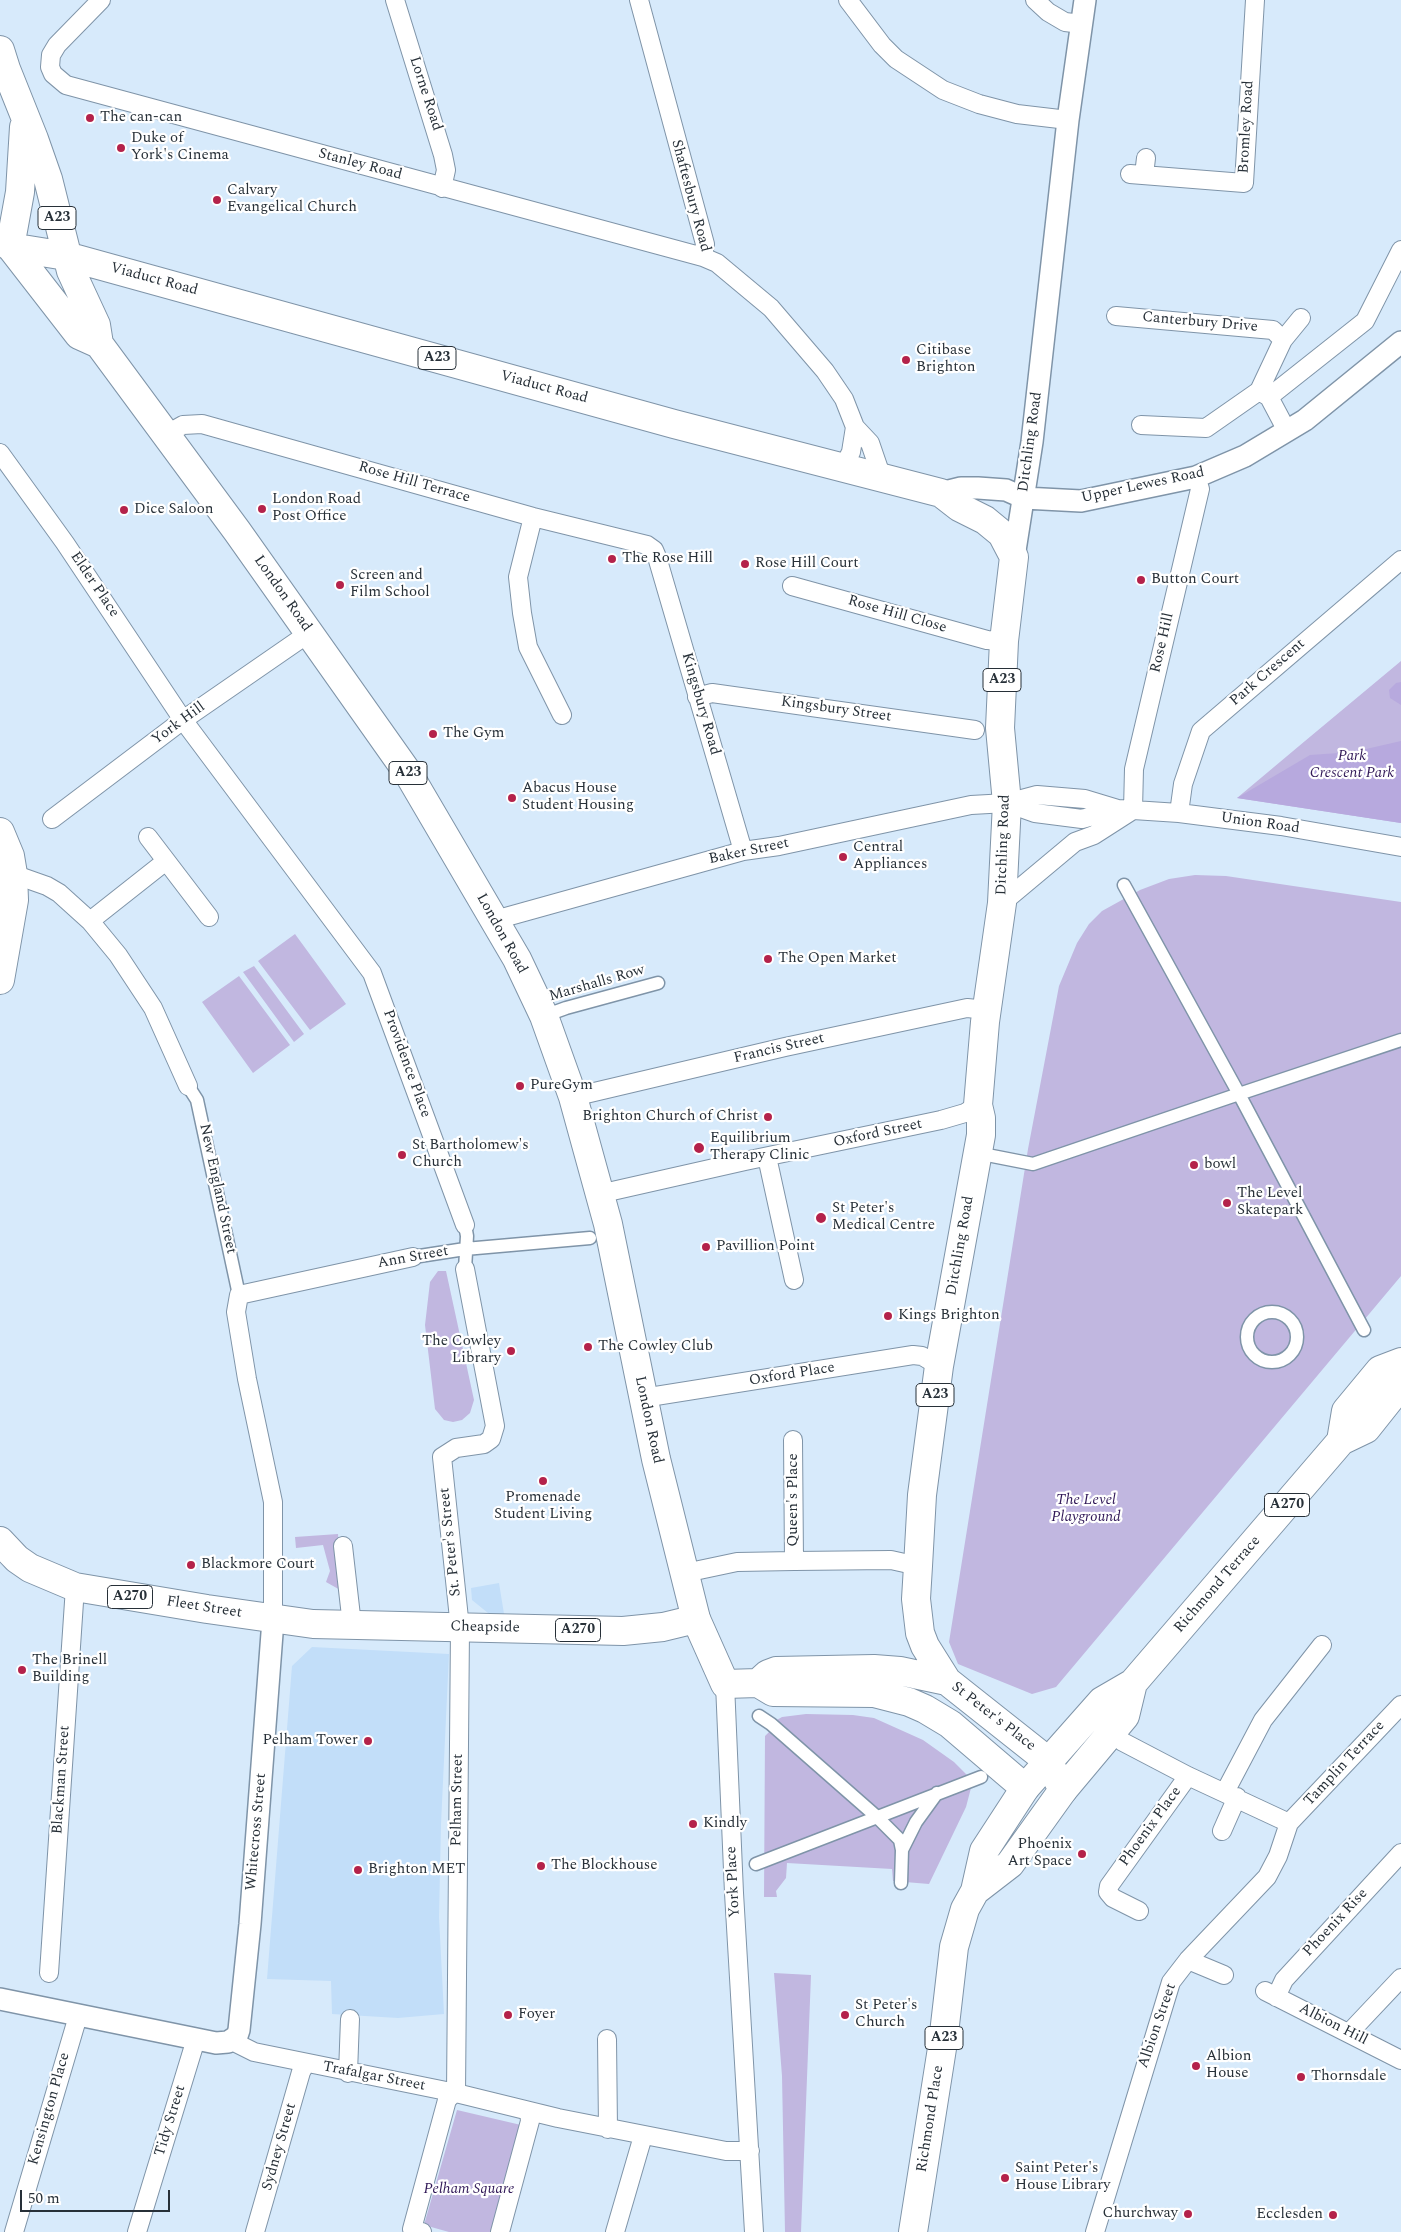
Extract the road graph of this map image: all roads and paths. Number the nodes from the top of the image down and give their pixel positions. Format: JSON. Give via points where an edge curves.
{"nodes":[{"id":1,"x":101,"y":0,"type":"edge"},
{"id":2,"x":395,"y":0,"type":"edge"},
{"id":3,"x":639,"y":0,"type":"edge"},
{"id":4,"x":848,"y":0,"type":"edge"},
{"id":5,"x":1035,"y":0,"type":"edge"},
{"id":6,"x":1085,"y":0,"type":"edge"},
{"id":7,"x":1255,"y":0,"type":"edge"},
{"id":8,"x":1082,"y":24,"type":"junction"},
{"id":9,"x":0,"y":50,"type":"edge"},
{"id":10,"x":25,"y":116,"type":"junction"},
{"id":11,"x":1068,"y":120,"type":"junction"},
{"id":12,"x":1146,"y":158,"type":"dead end"},
{"id":13,"x":442,"y":188,"type":"junction"},
{"id":14,"x":3,"y":242,"type":"edge"},
{"id":15,"x":1401,"y":250,"type":"edge"},
{"id":16,"x":66,"y":256,"type":"junction"},
{"id":17,"x":703,"y":257,"type":"junction"},
{"id":18,"x":1116,"y":316,"type":"dead end"},
{"id":19,"x":1301,"y":318,"type":"dead end"},
{"id":20,"x":1283,"y":340,"type":"junction"},
{"id":21,"x":1401,"y":342,"type":"edge"},
{"id":22,"x":99,"y":344,"type":"junction"},
{"id":23,"x":1264,"y":394,"type":"junction"},
{"id":24,"x":1141,"y":425,"type":"dead end"},
{"id":25,"x":855,"y":427,"type":"junction"},
{"id":26,"x":1287,"y":431,"type":"junction"},
{"id":27,"x":167,"y":434,"type":"junction"},
{"id":28,"x":0,"y":453,"type":"edge"},
{"id":29,"x":843,"y":468,"type":"junction"},
{"id":30,"x":1196,"y":477,"type":"junction"},
{"id":31,"x":882,"y":478,"type":"junction"},
{"id":32,"x":941,"y":493,"type":"junction"},
{"id":33,"x":1024,"y":498,"type":"junction"},
{"id":34,"x":533,"y":517,"type":"junction"},
{"id":35,"x":657,"y":557,"type":"joint"},
{"id":36,"x":1014,"y":557,"type":"junction"},
{"id":37,"x":1401,"y":560,"type":"edge"},
{"id":38,"x":792,"y":586,"type":"dead end"},
{"id":39,"x":310,"y":633,"type":"junction"},
{"id":40,"x":1004,"y":640,"type":"junction"},
{"id":41,"x":697,"y":697,"type":"junction"},
{"id":42,"x":562,"y":715,"type":"dead end"},
{"id":43,"x":183,"y":720,"type":"junction"},
{"id":44,"x":975,"y":730,"type":"dead end"},
{"id":45,"x":1007,"y":804,"type":"junction"},
{"id":46,"x":1125,"y":810,"type":"junction"},
{"id":47,"x":1179,"y":813,"type":"junction"},
{"id":48,"x":52,"y":819,"type":"dead end"},
{"id":49,"x":0,"y":832,"type":"edge"},
{"id":50,"x":148,"y":837,"type":"dead end"},
{"id":51,"x":1401,"y":847,"type":"edge"},
{"id":52,"x":743,"y":851,"type":"junction"},
{"id":53,"x":166,"y":862,"type":"junction"},
{"id":54,"x":13,"y":874,"type":"junction"},
{"id":55,"x":1124,"y":885,"type":"dead end"},
{"id":56,"x":1002,"y":904,"type":"junction"},
{"id":57,"x":209,"y":918,"type":"dead end"},
{"id":58,"x":495,"y":920,"type":"junction"},
{"id":59,"x":90,"y":921,"type":"junction"},
{"id":60,"x":0,"y":980,"type":"edge"},
{"id":61,"x":658,"y":983,"type":"dead end"},
{"id":62,"x":987,"y":1010,"type":"junction"},
{"id":63,"x":544,"y":1016,"type":"junction"},
{"id":64,"x":1401,"y":1040,"type":"edge"},
{"id":65,"x":188,"y":1086,"type":"joint"},
{"id":66,"x":1239,"y":1094,"type":"junction"},
{"id":67,"x":573,"y":1097,"type":"junction"},
{"id":68,"x":978,"y":1105,"type":"junction"},
{"id":69,"x":977,"y":1153,"type":"junction"},
{"id":70,"x":768,"y":1157,"type":"junction"},
{"id":71,"x":599,"y":1194,"type":"junction"},
{"id":72,"x":465,"y":1225,"type":"joint"},
{"id":73,"x":590,"y":1238,"type":"dead end"},
{"id":74,"x":465,"y":1249,"type":"junction"},
{"id":75,"x":413,"y":1257,"type":"joint"},
{"id":76,"x":465,"y":1269,"type":"joint"},
{"id":77,"x":794,"y":1280,"type":"dead end"},
{"id":78,"x":239,"y":1295,"type":"junction"},
{"id":79,"x":1364,"y":1330,"type":"dead end"},
{"id":80,"x":1272,"y":1362,"type":"joint"},
{"id":81,"x":1401,"y":1362,"type":"edge"},
{"id":82,"x":939,"y":1366,"type":"junction"},
{"id":83,"x":1401,"y":1385,"type":"edge"},
{"id":84,"x":643,"y":1398,"type":"junction"},
{"id":85,"x":793,"y":1440,"type":"dead end"},
{"id":86,"x":1341,"y":1441,"type":"junction"},
{"id":87,"x":442,"y":1457,"type":"joint"},
{"id":88,"x":2,"y":1546,"type":"edge"},
{"id":89,"x":343,"y":1546,"type":"dead end"},
{"id":90,"x":794,"y":1561,"type":"junction"},
{"id":91,"x":918,"y":1566,"type":"junction"},
{"id":92,"x":685,"y":1573,"type":"junction"},
{"id":93,"x":75,"y":1587,"type":"junction"},
{"id":94,"x":696,"y":1619,"type":"junction"},
{"id":95,"x":273,"y":1620,"type":"junction"},
{"id":96,"x":352,"y":1625,"type":"junction"},
{"id":97,"x":460,"y":1628,"type":"junction"},
{"id":98,"x":1322,"y":1645,"type":"dead end"},
{"id":99,"x":947,"y":1681,"type":"junction"},
{"id":100,"x":758,"y":1683,"type":"junction"},
{"id":101,"x":1133,"y":1683,"type":"junction"},
{"id":102,"x":725,"y":1684,"type":"junction"},
{"id":103,"x":1401,"y":1705,"type":"edge"},
{"id":104,"x":759,"y":1716,"type":"dead end"},
{"id":105,"x":1112,"y":1732,"type":"junction"},
{"id":106,"x":1048,"y":1761,"type":"junction"},
{"id":107,"x":1188,"y":1776,"type":"junction"},
{"id":108,"x":982,"y":1777,"type":"dead end"},
{"id":109,"x":1024,"y":1788,"type":"junction"},
{"id":110,"x":1061,"y":1792,"type":"junction"},
{"id":111,"x":936,"y":1793,"type":"junction"},
{"id":112,"x":1231,"y":1795,"type":"junction"},
{"id":113,"x":877,"y":1817,"type":"junction"},
{"id":114,"x":1289,"y":1823,"type":"junction"},
{"id":115,"x":1222,"y":1831,"type":"dead end"},
{"id":116,"x":902,"y":1850,"type":"junction"},
{"id":117,"x":1401,"y":1853,"type":"edge"},
{"id":118,"x":756,"y":1864,"type":"dead end"},
{"id":119,"x":901,"y":1883,"type":"dead end"},
{"id":120,"x":975,"y":1891,"type":"junction"},
{"id":121,"x":1139,"y":1911,"type":"dead end"},
{"id":122,"x":1188,"y":1960,"type":"junction"},
{"id":123,"x":50,"y":1973,"type":"dead end"},
{"id":124,"x":1224,"y":1975,"type":"dead end"},
{"id":125,"x":1401,"y":1978,"type":"edge"},
{"id":126,"x":1270,"y":1994,"type":"joint"},
{"id":127,"x":1,"y":2002,"type":"edge"},
{"id":128,"x":78,"y":2016,"type":"junction"},
{"id":129,"x":350,"y":2019,"type":"dead end"},
{"id":130,"x":1349,"y":2033,"type":"junction"},
{"id":131,"x":608,"y":2038,"type":"dead end"},
{"id":132,"x":196,"y":2039,"type":"junction"},
{"id":133,"x":232,"y":2040,"type":"junction"},
{"id":134,"x":1401,"y":2060,"type":"edge"},
{"id":135,"x":306,"y":2063,"type":"junction"},
{"id":136,"x":348,"y":2072,"type":"junction"},
{"id":137,"x":455,"y":2093,"type":"junction"},
{"id":138,"x":528,"y":2111,"type":"junction"},
{"id":139,"x":608,"y":2128,"type":"junction"},
{"id":140,"x":643,"y":2136,"type":"junction"},
{"id":141,"x":750,"y":2151,"type":"junction"},
{"id":142,"x":415,"y":2231,"type":"edge"},
{"id":143,"x":14,"y":2232,"type":"edge"},
{"id":144,"x":137,"y":2232,"type":"edge"},
{"id":145,"x":255,"y":2232,"type":"edge"},
{"id":146,"x":500,"y":2232,"type":"edge"},
{"id":147,"x":615,"y":2232,"type":"edge"},
{"id":148,"x":754,"y":2232,"type":"edge"},
{"id":149,"x":912,"y":2232,"type":"edge"},
{"id":150,"x":1095,"y":2232,"type":"edge"}],
"edges":[{"from":1,"to":13,"type":"street","name":"Stanley Road","via":[[51,55],[50,67],[56,79],[66,85]]},
{"from":2,"to":13,"type":"street","name":"Lorne Road","via":[[444,155],[446,170]]},
{"from":3,"to":17,"type":"street","name":"Shaftesbury Road","via":[[705,244]]},
{"from":4,"to":11,"type":"street","via":[[896,59],[943,90],[1017,114]]},
{"from":5,"to":8,"type":"street","via":[[1065,22]]},
{"from":6,"to":8,"type":"street","name":"Ditchling Road"},
{"from":7,"to":12,"type":"street","name":"Bromley Road","via":[[1244,183],[1137,175]]},
{"from":8,"to":11,"type":"street","name":"Ditchling Road"},
{"from":9,"to":10,"type":"main road","number":"A23"},
{"from":10,"to":14,"type":"main road","number":"A23","via":[[20,192]]},
{"from":10,"to":16,"type":"main road","number":"A23","via":[[48,179]]},
{"from":11,"to":33,"type":"street","name":"Ditchling Road"},
{"from":13,"to":17,"type":"street","name":"Stanley Road"},
{"from":14,"to":16,"type":"main road","number":"A23"},
{"from":14,"to":22,"type":"main road","name":"London Road","number":"A23","via":[[50,295],[79,335]]},
{"from":15,"to":23,"type":"street","via":[[1365,321]]},
{"from":16,"to":22,"type":"main road","name":"London Road","number":"A23","via":[[96,325]]},
{"from":16,"to":29,"type":"main road","name":"Viaduct Road","number":"A23"},
{"from":17,"to":25,"type":"street","name":"Shaftesbury Road","via":[[729,271],[772,308],[825,371],[844,399]]},
{"from":18,"to":20,"type":"street","name":"Canterbury Drive","via":[[1273,330]]},
{"from":19,"to":20,"type":"street"},
{"from":20,"to":23,"type":"street"},
{"from":21,"to":26,"type":"street","name":"Upper Lewes Road","via":[[1322,407]]},
{"from":22,"to":27,"type":"main road","name":"London Road","number":"A23"},
{"from":23,"to":24,"type":"street","via":[[1206,428]]},
{"from":23,"to":26,"type":"street"},
{"from":25,"to":29,"type":"street","via":[[851,452]]},
{"from":25,"to":31,"type":"street","name":"Shaftesbury Road","via":[[870,443]]},
{"from":26,"to":30,"type":"street","name":"Upper Lewes Road","via":[[1245,456]]},
{"from":27,"to":34,"type":"street","name":"Rose Hill Terrace","via":[[190,422],[202,424]]},
{"from":27,"to":39,"type":"main road","name":"London Road","number":"A23"},
{"from":28,"to":43,"type":"street","name":"Elder Place","via":[[66,543]]},
{"from":29,"to":31,"type":"main road","name":"Viaduct Road","number":"A23"},
{"from":30,"to":33,"type":"street","name":"Upper Lewes Road","via":[[1092,499]]},
{"from":30,"to":46,"type":"street","name":"Rose Hill","via":[[1200,488]]},
{"from":31,"to":32,"type":"main road","name":"Viaduct Road","number":"A23"},
{"from":32,"to":33,"type":"street","name":"Viaduct Road","via":[[961,488],[1006,490]]},
{"from":32,"to":36,"type":"main road","number":"A23","via":[[1002,534]]},
{"from":33,"to":36,"type":"street","name":"Ditchling Road"},
{"from":34,"to":35,"type":"street","name":"Rose Hill Terrace","via":[[647,545]]},
{"from":34,"to":42,"type":"street","via":[[518,576],[522,613],[528,646]]},
{"from":35,"to":41,"type":"street","name":"Kingsbury Road"},
{"from":36,"to":40,"type":"main road","name":"Ditchling Road","number":"A23"},
{"from":37,"to":47,"type":"street","name":"Park Crescent","via":[[1201,731],[1183,784]]},
{"from":38,"to":40,"type":"street","name":"Rose Hill Close","via":[[987,640]]},
{"from":39,"to":43,"type":"street","name":"York Hill"},
{"from":39,"to":58,"type":"main road","name":"London Road","number":"A23","via":[[408,773]]},
{"from":40,"to":45,"type":"main road","name":"Ditchling Road","number":"A23","via":[[1000,728]]},
{"from":41,"to":44,"type":"street","name":"Kingsbury Street","via":[[712,693]]},
{"from":41,"to":52,"type":"street","name":"Kingsbury Road"},
{"from":43,"to":48,"type":"street","name":"York Hill"},
{"from":43,"to":72,"type":"street","name":"Providence Place","via":[[372,973]]},
{"from":45,"to":46,"type":"street","name":"Union Road","via":[[1037,795],[1085,799]]},
{"from":45,"to":52,"type":"street","name":"Baker Street","via":[[970,805]]},
{"from":45,"to":56,"type":"main road","name":"Ditchling Road","number":"A23"},
{"from":46,"to":47,"type":"street","name":"Union Road"},
{"from":46,"to":56,"type":"street","via":[[1094,836],[1075,842]]},
{"from":47,"to":51,"type":"street","name":"Union Road","via":[[1281,826]]},
{"from":49,"to":54,"type":"main road"},
{"from":50,"to":53,"type":"street"},
{"from":52,"to":58,"type":"street","name":"Baker Street"},
{"from":53,"to":57,"type":"street"},
{"from":53,"to":59,"type":"street"},
{"from":54,"to":59,"type":"street","name":"New England Street","via":[[47,886]]},
{"from":54,"to":60,"type":"main road","via":[[14,900]]},
{"from":55,"to":66,"type":"street"},
{"from":56,"to":62,"type":"main road","name":"Ditchling Road","number":"A23"},
{"from":58,"to":63,"type":"main road","name":"London Road","number":"A23"},
{"from":59,"to":65,"type":"street","name":"New England Street","via":[[118,955],[153,1008]]},
{"from":61,"to":63,"type":"street","name":"Marshalls Row"},
{"from":62,"to":67,"type":"street","name":"Francis Street","via":[[967,1008]]},
{"from":62,"to":68,"type":"main road","name":"Ditchling Road","number":"A23"},
{"from":63,"to":67,"type":"main road","name":"London Road","number":"A23"},
{"from":64,"to":66,"type":"street"},
{"from":65,"to":78,"type":"street","name":"New England Street","via":[[197,1100]]},
{"from":66,"to":69,"type":"street","via":[[1033,1164]]},
{"from":66,"to":79,"type":"street"},
{"from":67,"to":71,"type":"main road","name":"London Road","number":"A23"},
{"from":68,"to":69,"type":"main road","name":"Ditchling Road","number":"A23","via":[[981,1127]]},
{"from":68,"to":70,"type":"street","name":"Oxford Street","via":[[965,1113],[941,1120]]},
{"from":69,"to":82,"type":"main road","name":"Ditchling Road","number":"A23"},
{"from":70,"to":71,"type":"street","name":"Oxford Street"},
{"from":70,"to":77,"type":"street"},
{"from":71,"to":84,"type":"main road","name":"London Road","number":"A23"},
{"from":72,"to":74,"type":"street","name":"Providence Place"},
{"from":73,"to":74,"type":"street","name":"Ann Street"},
{"from":74,"to":75,"type":"street","name":"Ann Street"},
{"from":74,"to":76,"type":"street","name":"Providence Place"},
{"from":75,"to":78,"type":"street","name":"Ann Street"},
{"from":76,"to":87,"type":"street","name":"Providence Place","via":[[495,1426],[491,1439],[484,1444],[456,1448]]},
{"from":78,"to":95,"type":"street","name":"New England Street","via":[[236,1312],[247,1379],[273,1502]]},
{"from":80,"to":80,"type":"street","via":[[1256,1357],[1250,1350],[1247,1333],[1256,1318],[1272,1312],[1280,1313],[1294,1324],[1297,1341],[1288,1356]]},
{"from":81,"to":86,"type":"main road","via":[[1380,1370],[1346,1411]]},
{"from":82,"to":84,"type":"street","name":"Oxford Place","via":[[922,1356],[913,1355]]},
{"from":82,"to":91,"type":"main road","name":"Ditchling Road","number":"A23","via":[[922,1495]]},
{"from":83,"to":86,"type":"main road","name":"Richmond Terrace","number":"A270","via":[[1366,1429]]},
{"from":84,"to":92,"type":"main road","name":"London Road","number":"A23"},
{"from":85,"to":90,"type":"street","name":"Queen's Place"},
{"from":86,"to":101,"type":"main road","name":"Richmond Terrace","number":"A270"},
{"from":87,"to":97,"type":"street","name":"St. Peter's Street"},
{"from":88,"to":93,"type":"main road","name":"Fleet Street","number":"A270","via":[[30,1568]]},
{"from":89,"to":96,"type":"street"},
{"from":90,"to":91,"type":"street","name":"Queen's Place","via":[[891,1560]]},
{"from":90,"to":92,"type":"street","name":"Queen's Place","via":[[737,1562]]},
{"from":91,"to":99,"type":"main road","name":"Ditchling Road","number":"A23","via":[[916,1599],[920,1633]]},
{"from":92,"to":94,"type":"main road","name":"London Road","number":"A23"},
{"from":93,"to":95,"type":"main road","name":"Fleet Street","number":"A270"},
{"from":93,"to":123,"type":"street","name":"Blackman Street"},
{"from":94,"to":97,"type":"main road","name":"Cheapside","number":"A270","via":[[663,1627],[623,1631]]},
{"from":94,"to":102,"type":"main road","name":"York Place","number":"A23"},
{"from":95,"to":96,"type":"main road","name":"Cheapside","number":"A270"},
{"from":95,"to":133,"type":"street","name":"Whitecross Street","via":[[239,2030]]},
{"from":96,"to":97,"type":"main road","name":"Cheapside","number":"A270"},
{"from":97,"to":137,"type":"street","name":"Pelham Street"},
{"from":98,"to":112,"type":"street","via":[[1263,1720]]},
{"from":99,"to":100,"type":"main road","name":"St Peter's Place","via":[[874,1669],[776,1671]]},
{"from":99,"to":106,"type":"main road","name":"St Peter's Place","number":"A23"},
{"from":100,"to":102,"type":"main road","name":"St Peter's Place"},
{"from":100,"to":109,"type":"main road","name":"St Peter's Place","via":[[773,1692],[863,1692],[909,1702],[950,1724]]},
{"from":101,"to":105,"type":"main road","name":"Richmond Terrace","number":"A270","via":[[1125,1716]]},
{"from":101,"to":106,"type":"main road","name":"Richmond Terrace","number":"A270","via":[[1102,1701]]},
{"from":102,"to":141,"type":"street","name":"York Place"},
{"from":103,"to":114,"type":"street","name":"Tamplin Terrace"},
{"from":104,"to":113,"type":"street"},
{"from":105,"to":107,"type":"street","via":[[1123,1742]]},
{"from":105,"to":110,"type":"main road","name":"Richmond Terrace","number":"A270"},
{"from":106,"to":109,"type":"main road","number":"A270"},
{"from":106,"to":110,"type":"main road","name":"St Peter's Place","number":"A23"},
{"from":107,"to":112,"type":"street","name":"Phoenix Place"},
{"from":107,"to":121,"type":"street","name":"Phoenix Place","via":[[1108,1886],[1113,1898]]},
{"from":108,"to":111,"type":"street"},
{"from":109,"to":110,"type":"main road","name":"St Peter's Place"},
{"from":109,"to":120,"type":"main road","number":"A23","via":[[984,1851]]},
{"from":110,"to":120,"type":"main road","number":"A23","via":[[1010,1864]]},
{"from":111,"to":113,"type":"street"},
{"from":111,"to":116,"type":"street","via":[[913,1826]]},
{"from":112,"to":114,"type":"street","name":"Phoenix Place"},
{"from":112,"to":115,"type":"street"},
{"from":113,"to":116,"type":"street","via":[[900,1840]]},
{"from":113,"to":118,"type":"street"},
{"from":114,"to":122,"type":"street","name":"Albion Street","via":[[1267,1877]]},
{"from":116,"to":119,"type":"street"},
{"from":117,"to":126,"type":"street","name":"Phoenix Rise"},
{"from":120,"to":149,"type":"main road","name":"Richmond Place","number":"A23","via":[[965,1909],[954,1947],[943,2042]]},
{"from":122,"to":124,"type":"street"},
{"from":122,"to":150,"type":"street","name":"Albion Street","via":[[1169,1988]]},
{"from":125,"to":130,"type":"street"},
{"from":126,"to":130,"type":"street","name":"Albion Hill"},
{"from":127,"to":128,"type":"street"},
{"from":128,"to":132,"type":"street"},
{"from":128,"to":143,"type":"street","name":"Kensington Place"},
{"from":129,"to":136,"type":"street"},
{"from":130,"to":134,"type":"street","name":"Albion Hill"},
{"from":131,"to":139,"type":"street"},
{"from":132,"to":133,"type":"street","via":[[220,2044]]},
{"from":132,"to":144,"type":"street","name":"Tidy Street"},
{"from":133,"to":135,"type":"street","name":"Trafalgar Street","via":[[254,2052]]},
{"from":135,"to":136,"type":"street","name":"Trafalgar Street"},
{"from":135,"to":145,"type":"street","name":"Sydney Street"},
{"from":136,"to":137,"type":"street","name":"Trafalgar Street"},
{"from":137,"to":138,"type":"street","name":"Trafalgar Street"},
{"from":137,"to":142,"type":"street","via":[[447,2100]]},
{"from":138,"to":139,"type":"street","name":"Trafalgar Street"},
{"from":138,"to":146,"type":"street","via":[[530,2121]]},
{"from":139,"to":140,"type":"street","name":"Trafalgar Street"},
{"from":140,"to":141,"type":"street","name":"Trafalgar Street","via":[[726,2151]]},
{"from":140,"to":147,"type":"street"},
{"from":141,"to":148,"type":"street","name":"York Place"}]}
